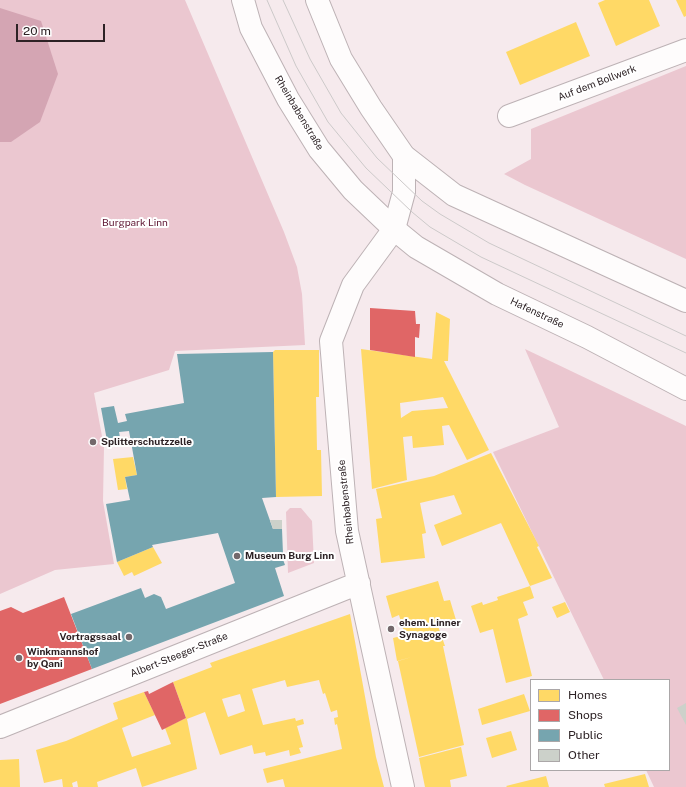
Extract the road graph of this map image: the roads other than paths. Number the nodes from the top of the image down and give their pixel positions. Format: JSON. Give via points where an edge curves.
{"nodes":[{"id":1,"x":243,"y":0,"type":"edge"},
{"id":2,"x":317,"y":0,"type":"edge"},
{"id":3,"x":686,"y":50,"type":"edge"},
{"id":4,"x":509,"y":116,"type":"dead end"},
{"id":5,"x":404,"y":156,"type":"junction"},
{"id":6,"x":394,"y":229,"type":"junction"},
{"id":7,"x":686,"y":301,"type":"edge"},
{"id":8,"x":686,"y":389,"type":"edge"},
{"id":9,"x":358,"y":582,"type":"junction"},
{"id":10,"x":0,"y":727,"type":"edge"},
{"id":11,"x":403,"y":787,"type":"edge"}],
"edges":[{"from":1,"to":6,"type":"street","name":"Rheinbabenstraße","via":[[251,28],[288,99],[319,149],[353,190]]},
{"from":2,"to":5,"type":"street","via":[[341,59]]},
{"from":3,"to":4,"type":"street","name":"Auf dem Bollwerk"},
{"from":5,"to":6,"type":"street","name":"Rheinbabenstraße","via":[[404,192]]},
{"from":5,"to":7,"type":"street","via":[[454,195]]},
{"from":6,"to":8,"type":"street","name":"Hafenstraße","via":[[416,247],[497,294]]},
{"from":6,"to":9,"type":"street","name":"Rheinbabenstraße","via":[[353,285],[331,341],[347,531]]},
{"from":9,"to":10,"type":"street","name":"Albert-Steeger-Straße"},
{"from":9,"to":11,"type":"street","name":"Rheinbabenstraße"}]}
